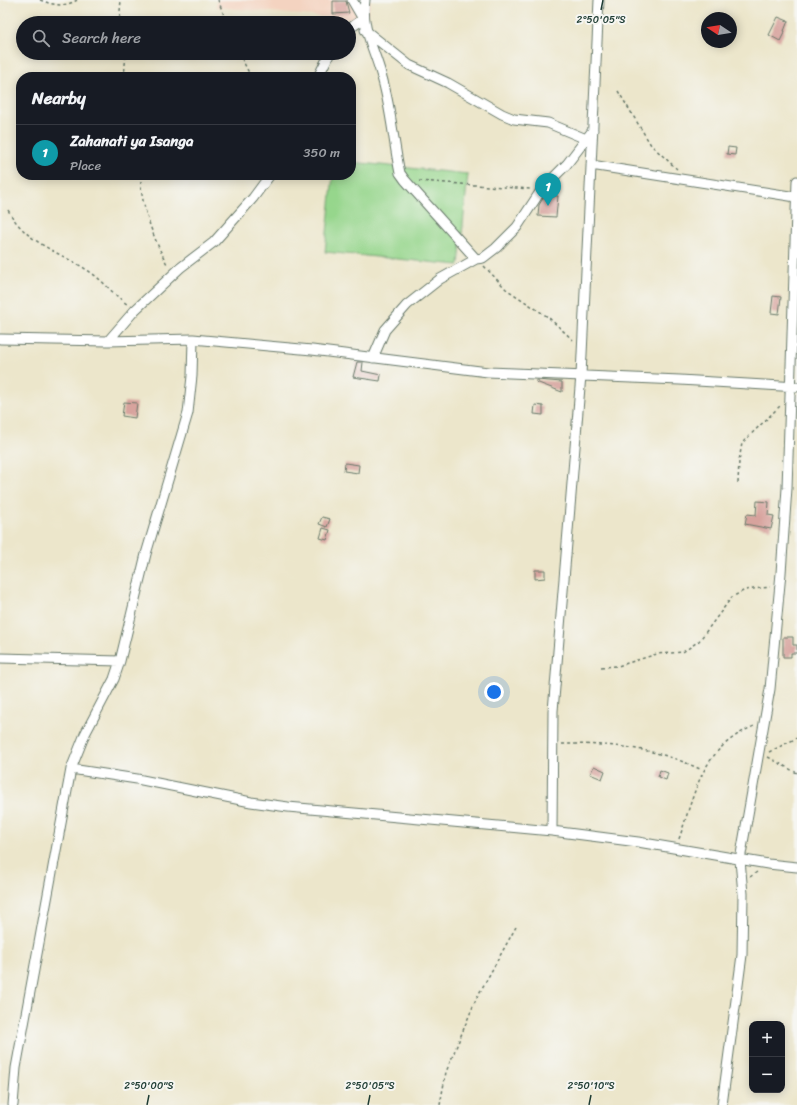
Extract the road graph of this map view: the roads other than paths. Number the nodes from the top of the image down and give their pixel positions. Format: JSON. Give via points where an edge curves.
{"nodes":[{"id":1,"x":352,"y":0,"type":"edge"},
{"id":2,"x":365,"y":0,"type":"edge"},
{"id":3,"x":599,"y":0,"type":"edge"},
{"id":4,"x":364,"y":19,"type":"junction"},
{"id":5,"x":356,"y":24,"type":"edge"},
{"id":6,"x":366,"y":30,"type":"junction"},
{"id":7,"x":326,"y":60,"type":"edge"},
{"id":8,"x":320,"y":72,"type":"edge"},
{"id":9,"x":593,"y":130,"type":"junction"},
{"id":10,"x":586,"y":139,"type":"junction"},
{"id":11,"x":590,"y":165,"type":"junction"},
{"id":12,"x":266,"y":180,"type":"edge"},
{"id":13,"x":797,"y":181,"type":"edge"},
{"id":14,"x":796,"y":203,"type":"edge"},
{"id":15,"x":476,"y":259,"type":"junction"},
{"id":16,"x":0,"y":339,"type":"edge"},
{"id":17,"x":193,"y":339,"type":"junction"},
{"id":18,"x":108,"y":341,"type":"junction"},
{"id":19,"x":373,"y":358,"type":"junction"},
{"id":20,"x":581,"y":375,"type":"junction"},
{"id":21,"x":792,"y":390,"type":"edge"},
{"id":22,"x":0,"y":658,"type":"edge"},
{"id":23,"x":120,"y":661,"type":"junction"},
{"id":24,"x":72,"y":769,"type":"junction"},
{"id":25,"x":552,"y":831,"type":"junction"},
{"id":26,"x":740,"y":860,"type":"junction"},
{"id":27,"x":797,"y":867,"type":"edge"},
{"id":28,"x":13,"y":1105,"type":"edge"},
{"id":29,"x":722,"y":1105,"type":"edge"}],
"edges":[{"from":1,"to":4,"type":"street"},
{"from":2,"to":4,"type":"street"},
{"from":3,"to":9,"type":"street"},
{"from":4,"to":5,"type":"street"},
{"from":4,"to":6,"type":"street"},
{"from":6,"to":10,"type":"street","via":[[409,65],[448,83],[497,112],[514,119],[548,123]]},
{"from":6,"to":15,"type":"street","via":[[381,74],[400,173]]},
{"from":7,"to":8,"type":"street"},
{"from":9,"to":10,"type":"street"},
{"from":9,"to":11,"type":"street"},
{"from":10,"to":15,"type":"street","via":[[567,164],[543,188],[517,227],[496,248],[483,258]]},
{"from":11,"to":14,"type":"street"},
{"from":11,"to":20,"type":"street"},
{"from":12,"to":18,"type":"street","via":[[214,242],[172,275],[135,310]]},
{"from":13,"to":14,"type":"street"},
{"from":14,"to":21,"type":"street"},
{"from":15,"to":19,"type":"street","via":[[440,279],[407,305],[385,330]]},
{"from":16,"to":18,"type":"street"},
{"from":17,"to":18,"type":"street"},
{"from":17,"to":19,"type":"street"},
{"from":17,"to":23,"type":"street","via":[[188,412],[146,554]]},
{"from":19,"to":20,"type":"street","via":[[488,372]]},
{"from":20,"to":21,"type":"street"},
{"from":20,"to":25,"type":"street","via":[[564,586],[557,640],[552,744]]},
{"from":21,"to":26,"type":"street","via":[[780,587],[770,689]]},
{"from":22,"to":23,"type":"street"},
{"from":23,"to":24,"type":"street","via":[[114,679],[85,734]]},
{"from":24,"to":25,"type":"street","via":[[288,807]]},
{"from":24,"to":28,"type":"street","via":[[20,1045]]},
{"from":25,"to":26,"type":"street"},
{"from":26,"to":27,"type":"street"},
{"from":26,"to":29,"type":"street","via":[[744,926],[742,956]]}]}
